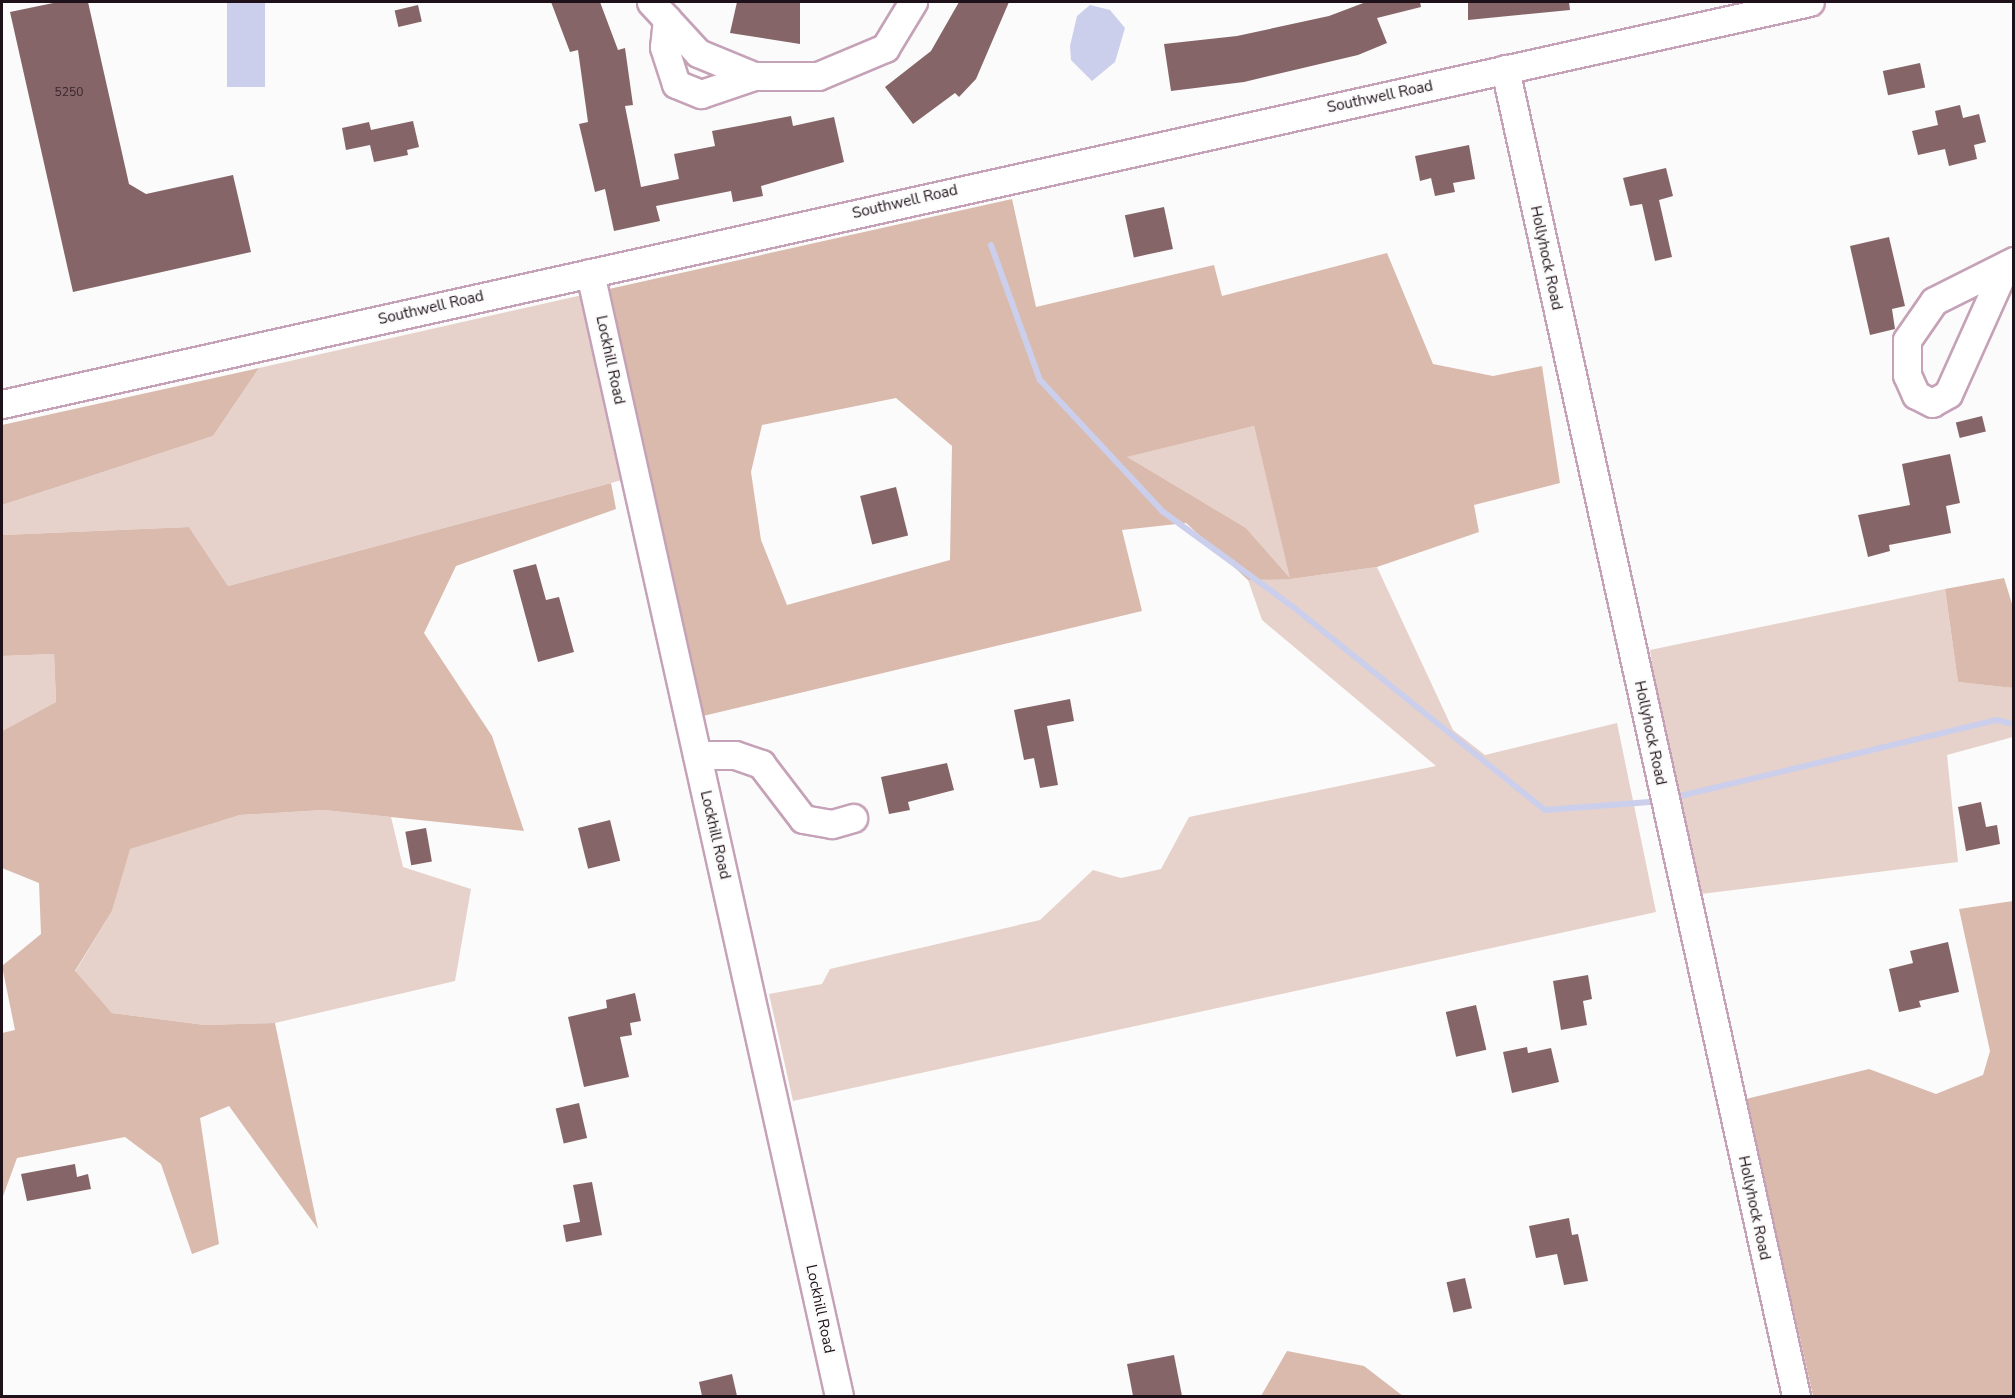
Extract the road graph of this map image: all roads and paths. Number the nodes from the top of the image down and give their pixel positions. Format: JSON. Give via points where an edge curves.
{"nodes":[{"id":1,"x":913,"y":2,"type":"edge"},
{"id":2,"x":1809,"y":2,"type":"edge"},
{"id":3,"x":659,"y":10,"type":"edge"},
{"id":4,"x":1504,"y":69,"type":"junction"},
{"id":5,"x":753,"y":76,"type":"junction"},
{"id":6,"x":2009,"y":263,"type":"edge"},
{"id":7,"x":590,"y":273,"type":"junction"},
{"id":8,"x":2,"y":404,"type":"edge"},
{"id":9,"x":697,"y":755,"type":"junction"},
{"id":10,"x":854,"y":818,"type":"dead end"},
{"id":11,"x":839,"y":1396,"type":"edge"},
{"id":12,"x":1796,"y":1396,"type":"edge"}],
"edges":[{"from":1,"to":5,"type":"street","via":[[885,48],[818,76]]},
{"from":2,"to":4,"type":"street","name":"Southwell Road"},
{"from":3,"to":5,"type":"street","via":[[698,53]]},
{"from":3,"to":5,"type":"street","via":[[664,47],[676,84],[701,94]]},
{"from":4,"to":7,"type":"street","name":"Southwell Road"},
{"from":4,"to":12,"type":"street","name":"Hollyhock Road"},
{"from":6,"to":6,"type":"street","via":[[1934,301],[1906,340],[1907,375],[1916,395],[1932,403],[1948,394]]},
{"from":7,"to":8,"type":"street","name":"Southwell Road"},
{"from":7,"to":9,"type":"street","name":"Lockhill Road"},
{"from":9,"to":10,"type":"street","via":[[735,755],[761,764],[803,819],[832,824]]},
{"from":9,"to":11,"type":"street","name":"Lockhill Road"}]}
